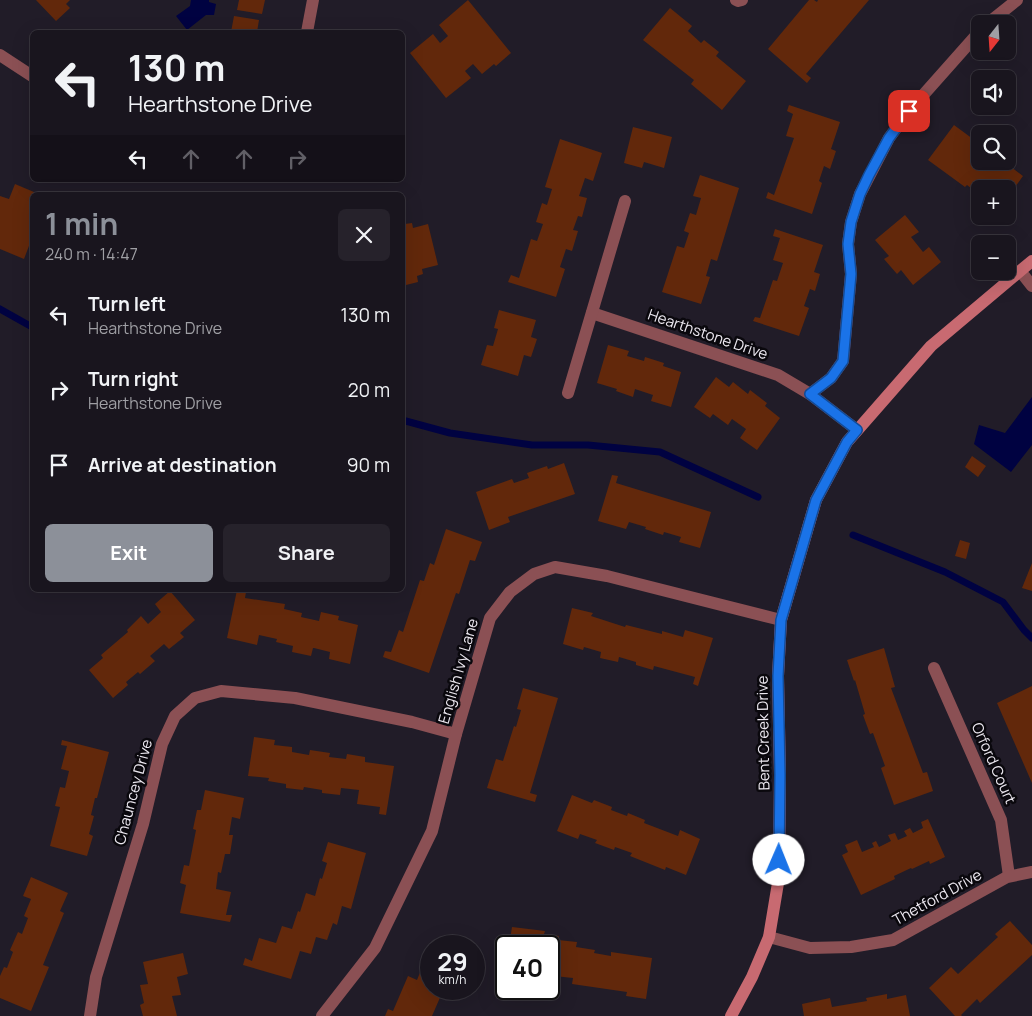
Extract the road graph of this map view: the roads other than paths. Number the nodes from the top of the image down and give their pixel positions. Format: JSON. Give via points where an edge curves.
{"nodes":[{"id":1,"x":313,"y":0,"type":"edge"},
{"id":2,"x":736,"y":0,"type":"edge"},
{"id":3,"x":742,"y":0,"type":"edge"},
{"id":4,"x":1017,"y":0,"type":"edge"},
{"id":5,"x":998,"y":15,"type":"edge"},
{"id":6,"x":307,"y":30,"type":"edge"},
{"id":7,"x":971,"y":41,"type":"edge"},
{"id":8,"x":0,"y":55,"type":"edge"},
{"id":9,"x":30,"y":75,"type":"edge"},
{"id":10,"x":626,"y":201,"type":"dead end"},
{"id":11,"x":1032,"y":262,"type":"edge"},
{"id":12,"x":1021,"y":272,"type":"junction"},
{"id":13,"x":1032,"y":286,"type":"edge"},
{"id":14,"x":592,"y":313,"type":"junction"},
{"id":15,"x":568,"y":393,"type":"dead end"},
{"id":16,"x":810,"y":394,"type":"junction"},
{"id":17,"x":857,"y":430,"type":"junction"},
{"id":18,"x":781,"y":620,"type":"junction"},
{"id":19,"x":934,"y":668,"type":"dead end"},
{"id":20,"x":456,"y":734,"type":"junction"},
{"id":21,"x":1032,"y":872,"type":"edge"},
{"id":22,"x":1009,"y":876,"type":"junction"},
{"id":23,"x":769,"y":937,"type":"junction"},
{"id":24,"x":90,"y":1016,"type":"edge"},
{"id":25,"x":322,"y":1016,"type":"edge"},
{"id":26,"x":732,"y":1016,"type":"edge"}],
"edges":[{"from":1,"to":6,"type":"street"},
{"from":2,"to":3,"type":"street"},
{"from":4,"to":5,"type":"street"},
{"from":7,"to":16,"type":"street","via":[[889,138],[860,194],[848,244],[851,274],[843,361],[831,378]]},
{"from":8,"to":9,"type":"street"},
{"from":10,"to":14,"type":"street"},
{"from":11,"to":12,"type":"street","name":"Bent Creek Drive"},
{"from":12,"to":13,"type":"street"},
{"from":12,"to":17,"type":"street","name":"Bent Creek Drive","via":[[932,346]]},
{"from":14,"to":15,"type":"street"},
{"from":14,"to":16,"type":"street","name":"Hearthstone Drive","via":[[778,375]]},
{"from":16,"to":17,"type":"street","name":"Hearthstone Drive"},
{"from":17,"to":18,"type":"street","name":"Bent Creek Drive","via":[[847,442],[816,500]]},
{"from":18,"to":20,"type":"street","name":"English Ivy Lane","via":[[607,576],[554,567],[534,574],[510,592],[490,618]]},
{"from":18,"to":23,"type":"street","name":"Bent Creek Drive","via":[[778,676],[779,877]]},
{"from":19,"to":22,"type":"street","name":"Orford Court","via":[[1001,820]]},
{"from":20,"to":24,"type":"street","name":"Chauncey Drive","via":[[295,698],[221,691],[195,698],[175,716],[162,744],[144,824],[96,977]]},
{"from":20,"to":25,"type":"street","name":"English Ivy Lane","via":[[432,831],[375,948]]},
{"from":21,"to":22,"type":"street","name":"Thetford Drive"},
{"from":22,"to":23,"type":"street","name":"Thetford Drive","via":[[893,940],[851,947],[810,948]]},
{"from":23,"to":26,"type":"street","name":"Bent Creek Drive"}]}
